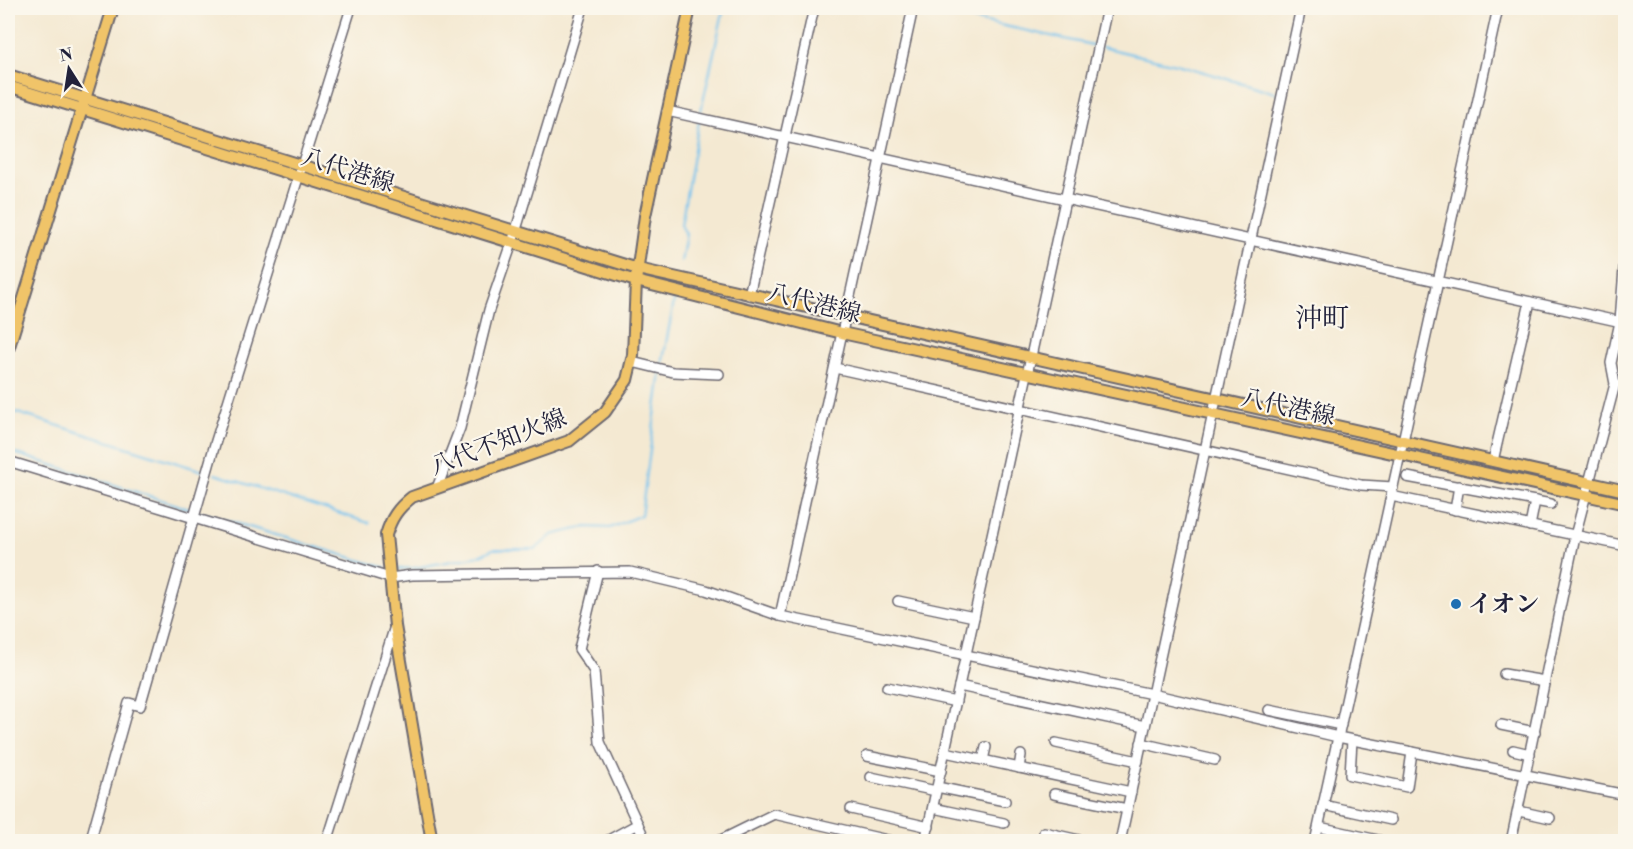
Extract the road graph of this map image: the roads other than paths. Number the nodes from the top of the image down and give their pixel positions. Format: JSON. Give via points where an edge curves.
{"nodes":[{"id":1,"x":114,"y":8,"type":"edge"},
{"id":2,"x":351,"y":8,"type":"edge"},
{"id":3,"x":583,"y":8,"type":"edge"},
{"id":4,"x":690,"y":8,"type":"edge"},
{"id":5,"x":814,"y":8,"type":"edge"},
{"id":6,"x":913,"y":8,"type":"edge"},
{"id":7,"x":1107,"y":8,"type":"edge"},
{"id":8,"x":1301,"y":8,"type":"edge"},
{"id":9,"x":1498,"y":8,"type":"edge"},
{"id":10,"x":8,"y":75,"type":"edge"},
{"id":11,"x":8,"y":86,"type":"edge"},
{"id":12,"x":84,"y":104,"type":"junction"},
{"id":13,"x":667,"y":111,"type":"junction"},
{"id":14,"x":784,"y":139,"type":"junction"},
{"id":15,"x":879,"y":159,"type":"junction"},
{"id":16,"x":299,"y":170,"type":"junction"},
{"id":17,"x":1063,"y":200,"type":"junction"},
{"id":18,"x":516,"y":231,"type":"junction"},
{"id":19,"x":1251,"y":239,"type":"junction"},
{"id":20,"x":1626,"y":242,"type":"edge"},
{"id":21,"x":512,"y":243,"type":"junction"},
{"id":22,"x":637,"y":275,"type":"junction"},
{"id":23,"x":1437,"y":281,"type":"junction"},
{"id":24,"x":749,"y":295,"type":"junction"},
{"id":25,"x":1530,"y":302,"type":"junction"},
{"id":26,"x":846,"y":315,"type":"junction"},
{"id":27,"x":1623,"y":322,"type":"edge"},
{"id":28,"x":842,"y":333,"type":"junction"},
{"id":29,"x":8,"y":350,"type":"edge"},
{"id":30,"x":1029,"y":359,"type":"junction"},
{"id":31,"x":632,"y":362,"type":"junction"},
{"id":32,"x":835,"y":368,"type":"junction"},
{"id":33,"x":1027,"y":372,"type":"junction"},
{"id":34,"x":719,"y":374,"type":"dead end"},
{"id":35,"x":1214,"y":406,"type":"junction"},
{"id":36,"x":1019,"y":408,"type":"junction"},
{"id":37,"x":1205,"y":448,"type":"junction"},
{"id":38,"x":1401,"y":448,"type":"junction"},
{"id":39,"x":8,"y":461,"type":"edge"},
{"id":40,"x":1493,"y":461,"type":"junction"},
{"id":41,"x":1407,"y":477,"type":"dead end"},
{"id":42,"x":1589,"y":482,"type":"junction"},
{"id":43,"x":1459,"y":486,"type":"junction"},
{"id":44,"x":437,"y":488,"type":"junction"},
{"id":45,"x":1626,"y":491,"type":"edge"},
{"id":46,"x":1392,"y":492,"type":"junction"},
{"id":47,"x":1586,"y":494,"type":"junction"},
{"id":48,"x":1535,"y":501,"type":"junction"},
{"id":49,"x":1551,"y":504,"type":"dead end"},
{"id":50,"x":1626,"y":504,"type":"edge"},
{"id":51,"x":1455,"y":510,"type":"junction"},
{"id":52,"x":196,"y":514,"type":"junction"},
{"id":53,"x":1530,"y":526,"type":"junction"},
{"id":54,"x":1575,"y":536,"type":"junction"},
{"id":55,"x":1626,"y":546,"type":"edge"},
{"id":56,"x":598,"y":571,"type":"junction"},
{"id":57,"x":390,"y":574,"type":"junction"},
{"id":58,"x":898,"y":601,"type":"dead end"},
{"id":59,"x":780,"y":616,"type":"junction"},
{"id":60,"x":974,"y":617,"type":"junction"},
{"id":61,"x":395,"y":626,"type":"junction"},
{"id":62,"x":966,"y":654,"type":"junction"},
{"id":63,"x":1504,"y":674,"type":"dead end"},
{"id":64,"x":1545,"y":681,"type":"junction"},
{"id":65,"x":959,"y":686,"type":"junction"},
{"id":66,"x":887,"y":687,"type":"dead end"},
{"id":67,"x":1152,"y":694,"type":"junction"},
{"id":68,"x":956,"y":702,"type":"junction"},
{"id":69,"x":1269,"y":710,"type":"dead end"},
{"id":70,"x":1501,"y":724,"type":"dead end"},
{"id":71,"x":1341,"y":725,"type":"junction"},
{"id":72,"x":1145,"y":726,"type":"junction"},
{"id":73,"x":1534,"y":732,"type":"junction"},
{"id":74,"x":1338,"y":737,"type":"junction"},
{"id":75,"x":1352,"y":740,"type":"junction"},
{"id":76,"x":1056,"y":743,"type":"dead end"},
{"id":77,"x":1141,"y":743,"type":"junction"},
{"id":78,"x":986,"y":747,"type":"dead end"},
{"id":79,"x":1513,"y":750,"type":"dead end"},
{"id":80,"x":945,"y":752,"type":"junction"},
{"id":81,"x":1413,"y":752,"type":"junction"},
{"id":82,"x":1530,"y":754,"type":"junction"},
{"id":83,"x":1022,"y":755,"type":"dead end"},
{"id":84,"x":867,"y":756,"type":"dead end"},
{"id":85,"x":983,"y":760,"type":"junction"},
{"id":86,"x":1215,"y":760,"type":"dead end"},
{"id":87,"x":1137,"y":761,"type":"junction"},
{"id":88,"x":1019,"y":768,"type":"junction"},
{"id":89,"x":941,"y":771,"type":"junction"},
{"id":90,"x":1526,"y":775,"type":"junction"},
{"id":91,"x":871,"y":777,"type":"dead end"},
{"id":92,"x":937,"y":789,"type":"junction"},
{"id":93,"x":1131,"y":792,"type":"junction"},
{"id":94,"x":1054,"y":794,"type":"dead end"},
{"id":95,"x":1626,"y":795,"type":"edge"},
{"id":96,"x":1005,"y":801,"type":"dead end"},
{"id":97,"x":1323,"y":804,"type":"junction"},
{"id":98,"x":933,"y":808,"type":"junction"},
{"id":99,"x":851,"y":809,"type":"dead end"},
{"id":100,"x":1127,"y":809,"type":"junction"},
{"id":101,"x":1519,"y":811,"type":"junction"},
{"id":102,"x":1550,"y":818,"type":"dead end"},
{"id":103,"x":1391,"y":820,"type":"dead end"},
{"id":104,"x":1004,"y":823,"type":"dead end"},
{"id":105,"x":638,"y":824,"type":"junction"},
{"id":106,"x":1319,"y":826,"type":"junction"},
{"id":107,"x":928,"y":827,"type":"junction"},
{"id":108,"x":851,"y":831,"type":"junction"},
{"id":109,"x":1044,"y":832,"type":"dead end"},
{"id":110,"x":90,"y":842,"type":"edge"},
{"id":111,"x":327,"y":842,"type":"edge"},
{"id":112,"x":432,"y":842,"type":"edge"},
{"id":113,"x":605,"y":842,"type":"edge"},
{"id":114,"x":646,"y":842,"type":"edge"},
{"id":115,"x":717,"y":842,"type":"edge"},
{"id":116,"x":849,"y":842,"type":"edge"},
{"id":117,"x":896,"y":842,"type":"edge"},
{"id":118,"x":925,"y":842,"type":"edge"},
{"id":119,"x":1088,"y":842,"type":"edge"},
{"id":120,"x":1120,"y":842,"type":"edge"},
{"id":121,"x":1315,"y":842,"type":"edge"},
{"id":122,"x":1387,"y":842,"type":"edge"},
{"id":123,"x":1511,"y":842,"type":"edge"}],
"edges":[{"from":1,"to":12,"type":"main road"},
{"from":2,"to":16,"type":"street"},
{"from":3,"to":18,"type":"street"},
{"from":4,"to":13,"type":"main road","name":"八代不知火線"},
{"from":5,"to":14,"type":"street"},
{"from":6,"to":15,"type":"street"},
{"from":7,"to":17,"type":"street"},
{"from":8,"to":19,"type":"street"},
{"from":9,"to":23,"type":"street"},
{"from":10,"to":12,"type":"main road","name":"八代港線"},
{"from":11,"to":12,"type":"main road","name":"八代港線"},
{"from":12,"to":16,"type":"main road","name":"八代港線"},
{"from":12,"to":29,"type":"main road"},
{"from":13,"to":14,"type":"street"},
{"from":13,"to":22,"type":"main road","name":"八代不知火線"},
{"from":14,"to":15,"type":"street"},
{"from":14,"to":24,"type":"street"},
{"from":15,"to":17,"type":"street"},
{"from":15,"to":26,"type":"street"},
{"from":16,"to":18,"type":"main road","name":"八代港線"},
{"from":16,"to":21,"type":"main road","name":"八代港線"},
{"from":16,"to":52,"type":"street"},
{"from":17,"to":19,"type":"street"},
{"from":17,"to":30,"type":"street"},
{"from":18,"to":21,"type":"street"},
{"from":18,"to":22,"type":"main road","name":"八代港線"},
{"from":19,"to":23,"type":"street"},
{"from":19,"to":35,"type":"street"},
{"from":20,"to":27,"type":"street"},
{"from":21,"to":22,"type":"main road","name":"八代港線"},
{"from":21,"to":44,"type":"street","via":[[489,309],[460,429]]},
{"from":22,"to":24,"type":"main road","name":"八代港線"},
{"from":22,"to":28,"type":"main road","name":"八代港線"},
{"from":22,"to":31,"type":"main road","name":"八代不知火線"},
{"from":23,"to":25,"type":"street"},
{"from":23,"to":38,"type":"street"},
{"from":24,"to":26,"type":"main road","name":"八代港線"},
{"from":25,"to":27,"type":"street"},
{"from":25,"to":40,"type":"street"},
{"from":26,"to":28,"type":"street"},
{"from":26,"to":30,"type":"main road","name":"八代港線"},
{"from":27,"to":42,"type":"street","via":[[1611,363],[1615,384]]},
{"from":28,"to":32,"type":"street"},
{"from":28,"to":33,"type":"main road","name":"八代港線"},
{"from":30,"to":33,"type":"street"},
{"from":30,"to":35,"type":"main road","name":"八代港線"},
{"from":31,"to":34,"type":"street","via":[[673,372]]},
{"from":31,"to":44,"type":"main road","name":"八代不知火線","via":[[627,380],[605,412],[569,441]]},
{"from":32,"to":36,"type":"street"},
{"from":32,"to":59,"type":"street"},
{"from":33,"to":35,"type":"main road","name":"八代港線"},
{"from":33,"to":36,"type":"street"},
{"from":35,"to":37,"type":"street"},
{"from":35,"to":38,"type":"main road","name":"八代港線"},
{"from":36,"to":37,"type":"street"},
{"from":36,"to":60,"type":"street"},
{"from":37,"to":46,"type":"street"},
{"from":37,"to":67,"type":"street"},
{"from":38,"to":40,"type":"main road","name":"八代港線"},
{"from":38,"to":46,"type":"street"},
{"from":38,"to":47,"type":"main road","name":"八代港線"},
{"from":39,"to":52,"type":"street"},
{"from":40,"to":42,"type":"main road","name":"八代港線"},
{"from":41,"to":43,"type":"street"},
{"from":42,"to":45,"type":"main road","name":"八代港線"},
{"from":42,"to":47,"type":"street"},
{"from":43,"to":48,"type":"street"},
{"from":43,"to":51,"type":"street"},
{"from":44,"to":57,"type":"main road","name":"八代不知火線","via":[[412,497],[390,520],[386,535]]},
{"from":46,"to":51,"type":"street"},
{"from":46,"to":71,"type":"street"},
{"from":47,"to":50,"type":"main road","name":"八代港線"},
{"from":47,"to":54,"type":"street"},
{"from":48,"to":49,"type":"street"},
{"from":48,"to":53,"type":"street"},
{"from":51,"to":53,"type":"street"},
{"from":52,"to":57,"type":"street"},
{"from":52,"to":110,"type":"street","via":[[140,706],[129,703]]},
{"from":53,"to":54,"type":"street"},
{"from":54,"to":55,"type":"street"},
{"from":54,"to":64,"type":"street"},
{"from":56,"to":57,"type":"street"},
{"from":56,"to":59,"type":"street","via":[[630,572],[706,590]]},
{"from":56,"to":105,"type":"street","via":[[579,649],[594,671],[600,742]]},
{"from":57,"to":61,"type":"main road","name":"八代不知火線"},
{"from":58,"to":60,"type":"street"},
{"from":59,"to":62,"type":"street"},
{"from":60,"to":62,"type":"street"},
{"from":61,"to":111,"type":"street"},
{"from":61,"to":112,"type":"main road","name":"八代不知火線"},
{"from":62,"to":65,"type":"street"},
{"from":62,"to":67,"type":"street"},
{"from":63,"to":64,"type":"street"},
{"from":64,"to":73,"type":"street"},
{"from":65,"to":68,"type":"street"},
{"from":65,"to":72,"type":"street"},
{"from":66,"to":68,"type":"street"},
{"from":67,"to":72,"type":"street"},
{"from":67,"to":74,"type":"street"},
{"from":68,"to":80,"type":"street"},
{"from":69,"to":71,"type":"street"},
{"from":70,"to":73,"type":"street"},
{"from":71,"to":74,"type":"street"},
{"from":72,"to":77,"type":"street"},
{"from":73,"to":82,"type":"street"},
{"from":74,"to":75,"type":"street"},
{"from":74,"to":97,"type":"street"},
{"from":75,"to":81,"type":"street"},
{"from":75,"to":81,"type":"street","via":[[1350,775],[1407,786]]},
{"from":76,"to":87,"type":"street"},
{"from":77,"to":86,"type":"street"},
{"from":77,"to":87,"type":"street"},
{"from":78,"to":85,"type":"street"},
{"from":79,"to":82,"type":"street"},
{"from":80,"to":85,"type":"street"},
{"from":80,"to":89,"type":"street"},
{"from":81,"to":90,"type":"street"},
{"from":82,"to":90,"type":"street"},
{"from":83,"to":88,"type":"street"},
{"from":84,"to":89,"type":"street"},
{"from":85,"to":88,"type":"street"},
{"from":87,"to":93,"type":"street"},
{"from":88,"to":93,"type":"street"},
{"from":89,"to":92,"type":"street"},
{"from":90,"to":95,"type":"street"},
{"from":90,"to":101,"type":"street"},
{"from":91,"to":92,"type":"street"},
{"from":92,"to":96,"type":"street"},
{"from":92,"to":98,"type":"street"},
{"from":93,"to":100,"type":"street"},
{"from":94,"to":100,"type":"street"},
{"from":97,"to":103,"type":"street"},
{"from":97,"to":106,"type":"street"},
{"from":98,"to":104,"type":"street"},
{"from":98,"to":107,"type":"street"},
{"from":99,"to":107,"type":"street"},
{"from":100,"to":120,"type":"street"},
{"from":101,"to":102,"type":"street"},
{"from":101,"to":123,"type":"street"},
{"from":105,"to":113,"type":"street"},
{"from":105,"to":114,"type":"street"},
{"from":106,"to":121,"type":"street"},
{"from":106,"to":122,"type":"street"},
{"from":107,"to":118,"type":"street"},
{"from":108,"to":115,"type":"street","via":[[774,814]]},
{"from":108,"to":116,"type":"street"},
{"from":108,"to":117,"type":"street"},
{"from":109,"to":119,"type":"street"}]}
